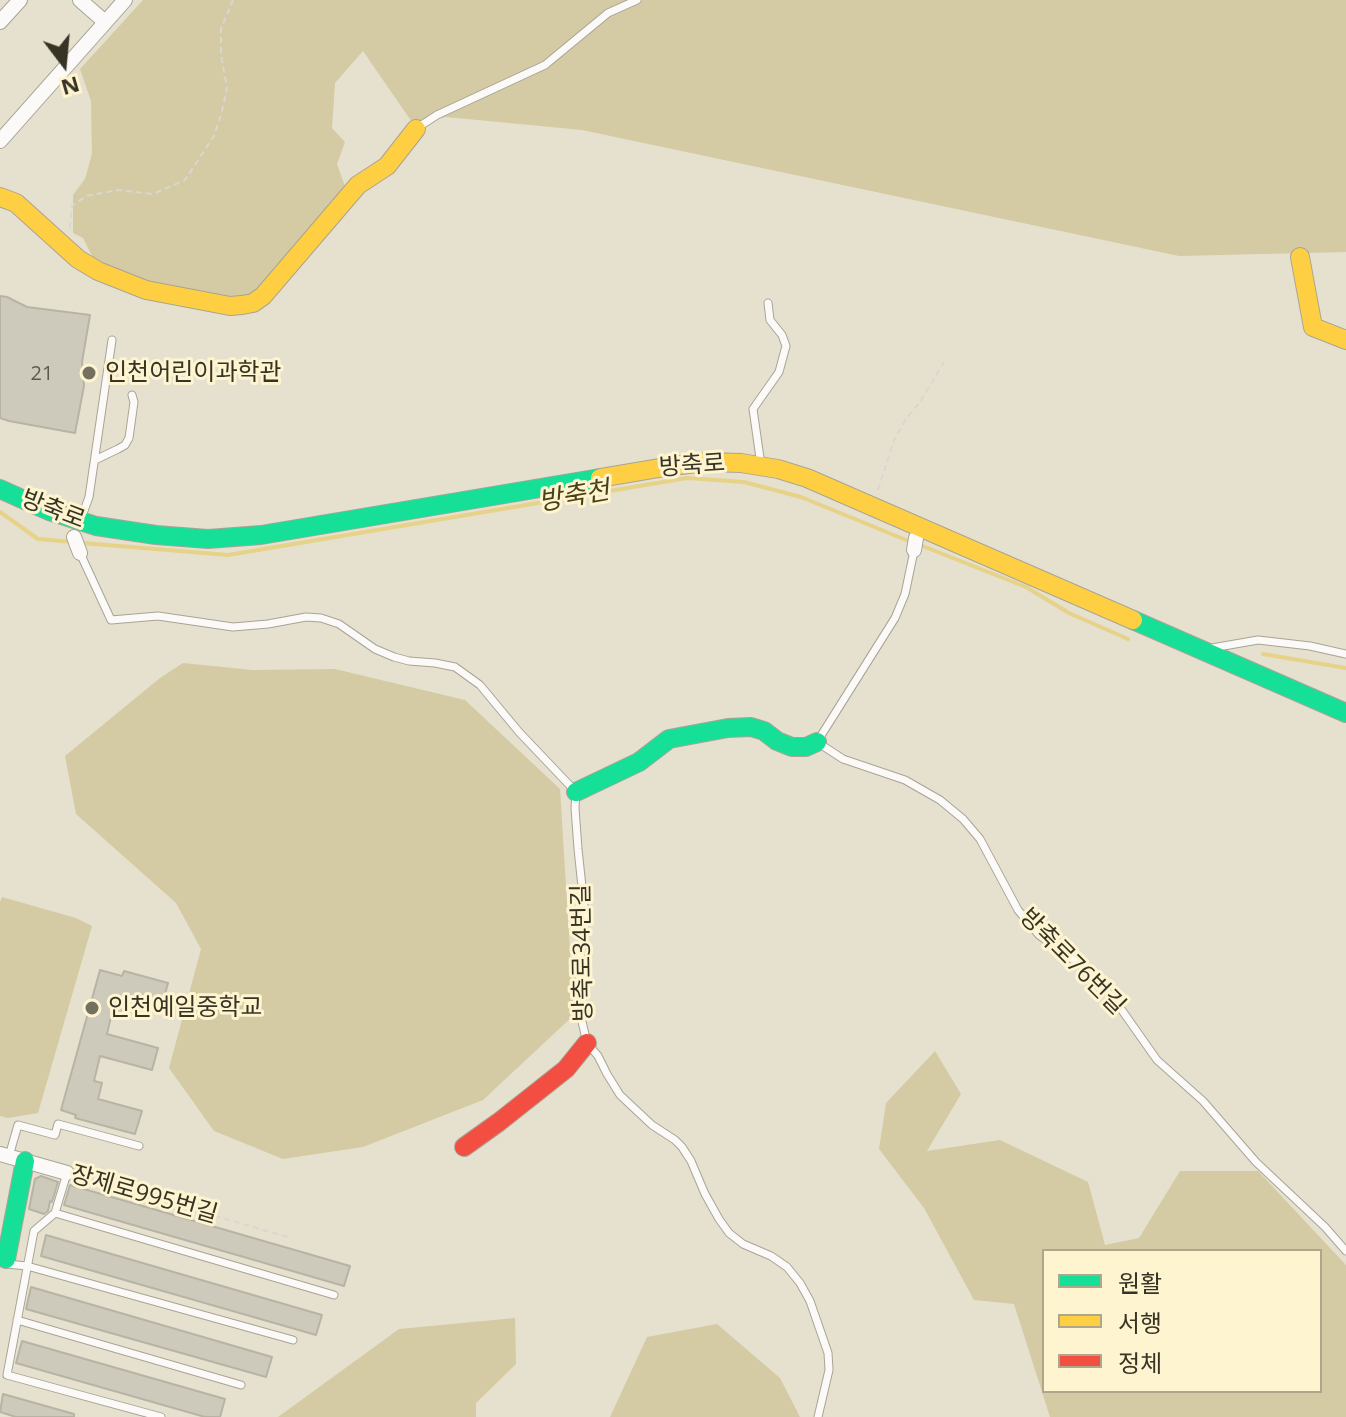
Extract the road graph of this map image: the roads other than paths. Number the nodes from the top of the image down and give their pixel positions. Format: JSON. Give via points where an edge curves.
{"nodes":[{"id":1,"x":20,"y":0,"type":"edge"},
{"id":2,"x":80,"y":0,"type":"edge"},
{"id":3,"x":125,"y":0,"type":"edge"},
{"id":4,"x":637,"y":0,"type":"edge"},
{"id":5,"x":0,"y":22,"type":"edge"},
{"id":6,"x":105,"y":22,"type":"junction"},
{"id":7,"x":0,"y":120,"type":"edge"},
{"id":8,"x":18,"y":120,"type":"junction"},
{"id":9,"x":416,"y":129,"type":"joint"},
{"id":10,"x":0,"y":141,"type":"edge"},
{"id":11,"x":0,"y":197,"type":"edge"},
{"id":12,"x":1300,"y":257,"type":"dead end"},
{"id":13,"x":768,"y":303,"type":"dead end"},
{"id":14,"x":112,"y":340,"type":"dead end"},
{"id":15,"x":1346,"y":340,"type":"edge"},
{"id":16,"x":132,"y":395,"type":"dead end"},
{"id":17,"x":95,"y":460,"type":"junction"},
{"id":18,"x":762,"y":467,"type":"junction"},
{"id":19,"x":0,"y":489,"type":"edge"},
{"id":20,"x":77,"y":529,"type":"junction"},
{"id":21,"x":915,"y":538,"type":"junction"},
{"id":22,"x":80,"y":553,"type":"joint"},
{"id":23,"x":1202,"y":650,"type":"junction"},
{"id":24,"x":1346,"y":654,"type":"edge"},
{"id":25,"x":1346,"y":713,"type":"edge"},
{"id":26,"x":817,"y":742,"type":"junction"},
{"id":27,"x":576,"y":792,"type":"junction"},
{"id":28,"x":587,"y":1043,"type":"junction"},
{"id":29,"x":139,"y":1146,"type":"dead end"},
{"id":30,"x":464,"y":1147,"type":"dead end"},
{"id":31,"x":11,"y":1157,"type":"edge"},
{"id":32,"x":67,"y":1173,"type":"joint"},
{"id":33,"x":55,"y":1213,"type":"junction"},
{"id":34,"x":1346,"y":1251,"type":"edge"},
{"id":35,"x":6,"y":1259,"type":"joint"},
{"id":36,"x":27,"y":1266,"type":"junction"},
{"id":37,"x":334,"y":1295,"type":"dead end"},
{"id":38,"x":17,"y":1320,"type":"junction"},
{"id":39,"x":293,"y":1340,"type":"dead end"},
{"id":40,"x":241,"y":1385,"type":"dead end"},
{"id":41,"x":161,"y":1417,"type":"edge"},
{"id":42,"x":818,"y":1417,"type":"edge"}],
"edges":[{"from":1,"to":5,"type":"street"},
{"from":2,"to":6,"type":"street"},
{"from":3,"to":6,"type":"street"},
{"from":4,"to":9,"type":"lane","via":[[608,13],[545,65]]},
{"from":6,"to":8,"type":"street"},
{"from":7,"to":8,"type":"street"},
{"from":8,"to":10,"type":"street"},
{"from":9,"to":11,"type":"street","via":[[387,166],[358,185],[253,303],[230,306],[146,290],[98,271],[23,209]]},
{"from":12,"to":15,"type":"street","via":[[1313,327]]},
{"from":13,"to":18,"type":"lane","via":[[770,320],[786,346],[779,372],[753,409]]},
{"from":14,"to":17,"type":"lane"},
{"from":16,"to":17,"type":"lane","via":[[129,438]]},
{"from":17,"to":20,"type":"lane"},
{"from":18,"to":20,"type":"street","name":"방축로","via":[[708,462],[671,466],[261,535],[208,539],[96,526]]},
{"from":18,"to":21,"type":"street","name":"방축로","via":[[807,478],[872,506]]},
{"from":19,"to":20,"type":"street","name":"방축로"},
{"from":20,"to":22,"type":"street"},
{"from":21,"to":23,"type":"street","name":"방축로"},
{"from":21,"to":26,"type":"lane","via":[[895,618]]},
{"from":22,"to":27,"type":"lane","via":[[111,620],[158,616],[233,627],[321,618],[394,657],[455,667],[480,685]]},
{"from":23,"to":24,"type":"lane","via":[[1258,640]]},
{"from":23,"to":25,"type":"street","name":"방축로"},
{"from":26,"to":27,"type":"street","via":[[792,747],[751,727],[669,739],[639,762]]},
{"from":26,"to":34,"type":"lane","name":"방축로76번길","via":[[843,759],[905,780],[963,819],[1039,935],[1083,967],[1114,999],[1157,1060]]},
{"from":27,"to":28,"type":"lane","name":"방축로34번길","via":[[585,915],[580,1013]]},
{"from":28,"to":30,"type":"street","via":[[566,1069]]},
{"from":28,"to":42,"type":"lane","name":"방축로34번길","via":[[620,1095],[682,1147],[729,1233],[787,1267],[800,1283],[828,1353]]},
{"from":29,"to":31,"type":"lane","via":[[58,1124],[55,1135],[18,1125]]},
{"from":31,"to":32,"type":"street","name":"장제로995번길"},
{"from":31,"to":35,"type":"street"},
{"from":32,"to":33,"type":"lane"},
{"from":33,"to":36,"type":"lane","via":[[34,1231]]},
{"from":33,"to":37,"type":"lane"},
{"from":35,"to":36,"type":"lane"},
{"from":36,"to":38,"type":"lane"},
{"from":36,"to":39,"type":"lane"},
{"from":38,"to":40,"type":"lane"},
{"from":38,"to":41,"type":"lane","via":[[7,1375]]}]}
